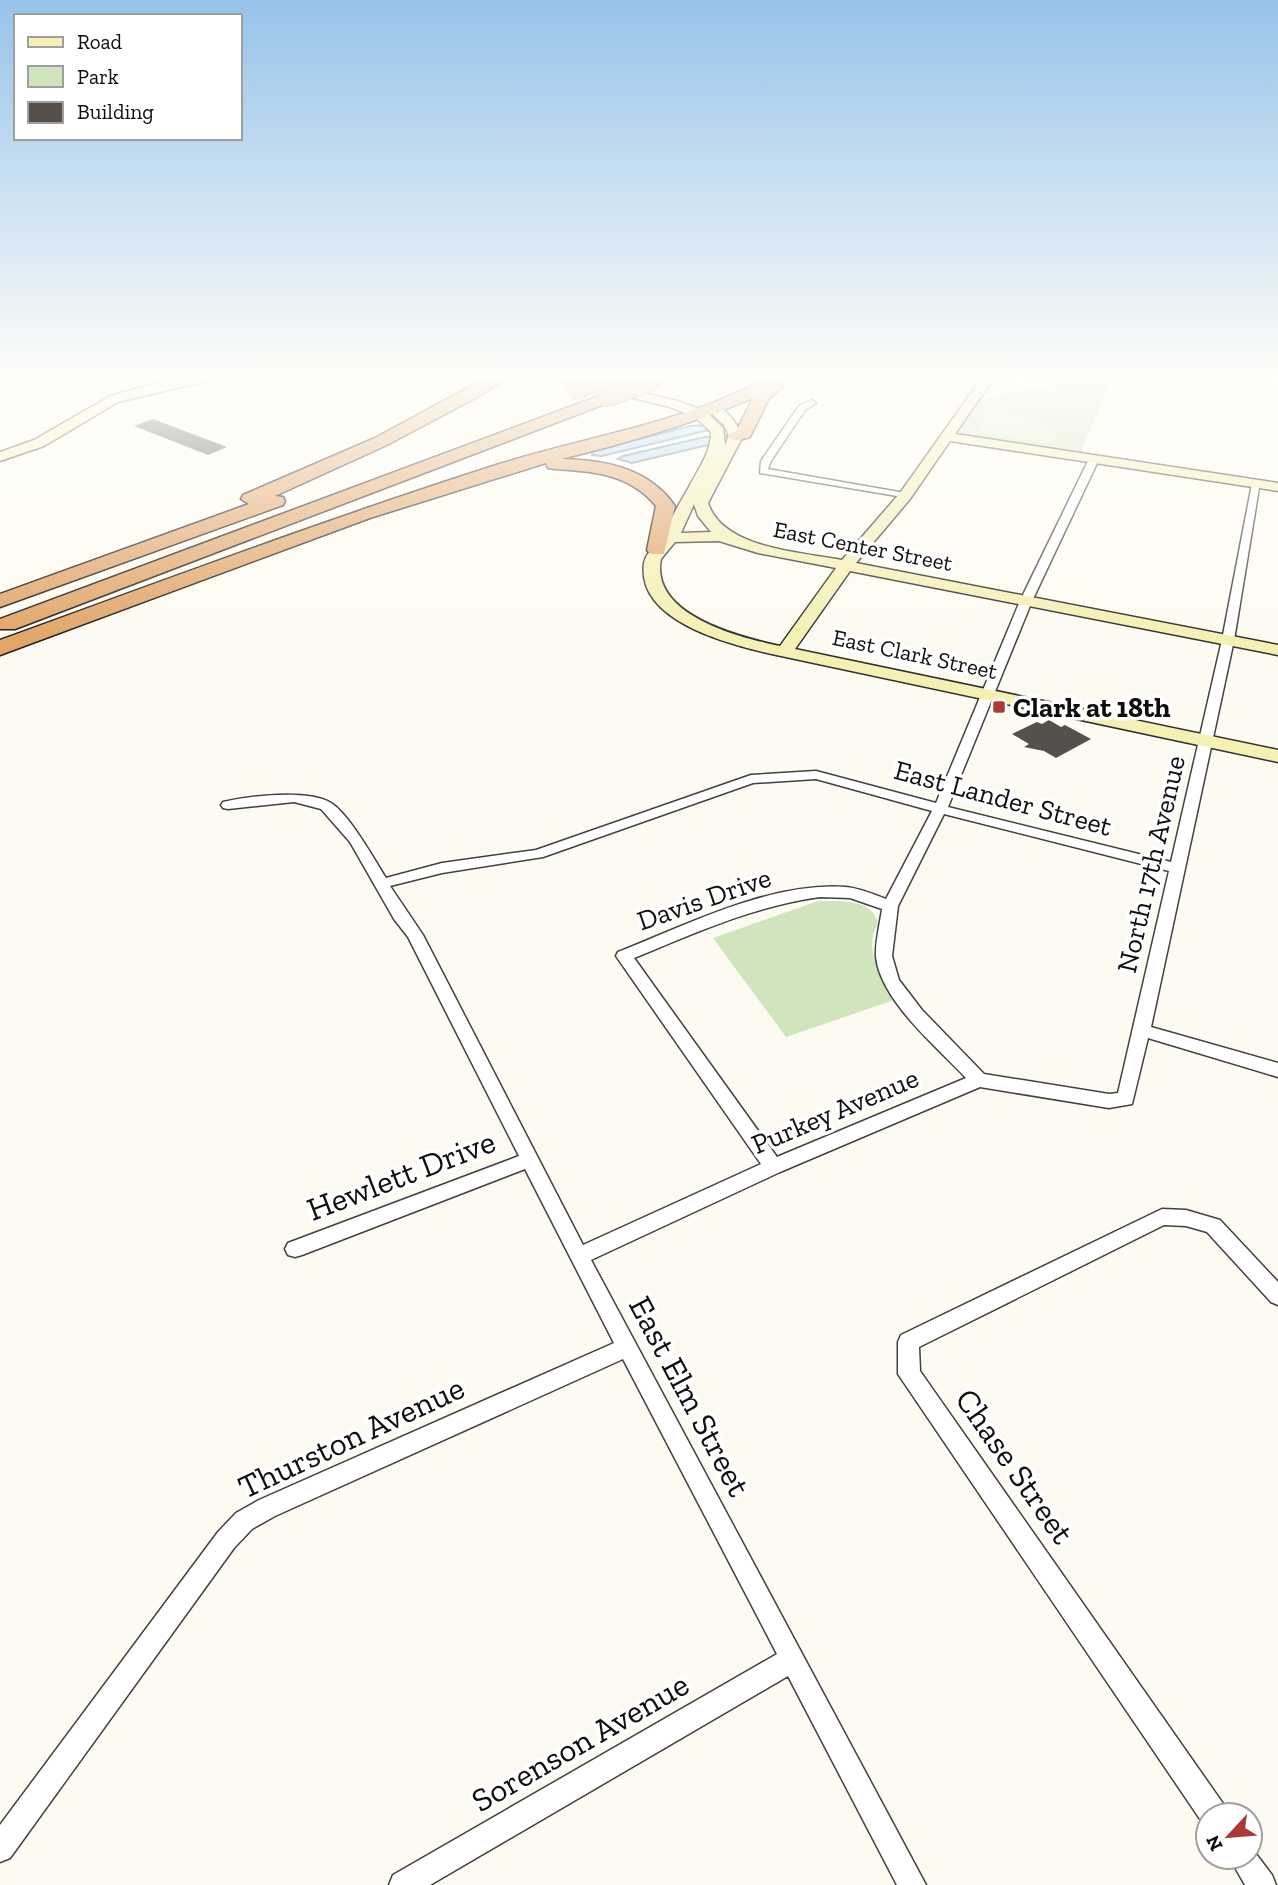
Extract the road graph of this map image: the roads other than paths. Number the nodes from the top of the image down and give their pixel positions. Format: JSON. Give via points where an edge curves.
{"nodes":[{"id":1,"x":343,"y":461,"type":"edge"},
{"id":2,"x":383,"y":461,"type":"edge"},
{"id":3,"x":440,"y":461,"type":"edge"},
{"id":4,"x":534,"y":461,"type":"edge"},
{"id":5,"x":710,"y":461,"type":"edge"},
{"id":6,"x":723,"y":461,"type":"edge"},
{"id":7,"x":765,"y":461,"type":"edge"},
{"id":8,"x":930,"y":461,"type":"edge"},
{"id":9,"x":1093,"y":461,"type":"edge"},
{"id":10,"x":1107,"y":461,"type":"edge"},
{"id":11,"x":488,"y":473,"type":"junction"},
{"id":12,"x":1257,"y":484,"type":"junction"},
{"id":13,"x":1278,"y":487,"type":"edge"},
{"id":14,"x":905,"y":496,"type":"junction"},
{"id":15,"x":734,"y":540,"type":"junction"},
{"id":16,"x":664,"y":544,"type":"junction"},
{"id":17,"x":845,"y":566,"type":"junction"},
{"id":18,"x":0,"y":592,"type":"edge"},
{"id":19,"x":0,"y":601,"type":"edge"},
{"id":20,"x":1026,"y":601,"type":"junction"},
{"id":21,"x":0,"y":627,"type":"edge"},
{"id":22,"x":1228,"y":640,"type":"junction"},
{"id":23,"x":0,"y":648,"type":"edge"},
{"id":24,"x":1278,"y":650,"type":"edge"},
{"id":25,"x":784,"y":652,"type":"junction"},
{"id":26,"x":989,"y":695,"type":"junction"},
{"id":27,"x":1206,"y":740,"type":"junction"},
{"id":28,"x":1278,"y":756,"type":"edge"},
{"id":29,"x":228,"y":805,"type":"dead end"},
{"id":30,"x":940,"y":809,"type":"junction"},
{"id":31,"x":1177,"y":868,"type":"junction"},
{"id":32,"x":380,"y":884,"type":"junction"},
{"id":33,"x":890,"y":906,"type":"junction"},
{"id":34,"x":1141,"y":1030,"type":"junction"},
{"id":35,"x":1278,"y":1070,"type":"edge"},
{"id":36,"x":979,"y":1080,"type":"junction"},
{"id":37,"x":529,"y":1160,"type":"junction"},
{"id":38,"x":773,"y":1167,"type":"junction"},
{"id":39,"x":295,"y":1249,"type":"dead end"},
{"id":40,"x":579,"y":1256,"type":"junction"},
{"id":41,"x":1278,"y":1296,"type":"edge"},
{"id":42,"x":627,"y":1347,"type":"junction"},
{"id":43,"x":792,"y":1660,"type":"junction"},
{"id":44,"x":1204,"y":1801,"type":"edge"},
{"id":45,"x":0,"y":1848,"type":"edge"},
{"id":46,"x":403,"y":1885,"type":"edge"},
{"id":47,"x":912,"y":1885,"type":"edge"}],
"edges":[{"from":1,"to":18,"type":"highway"},
{"from":2,"to":19,"type":"highway","bridge":true},
{"from":3,"to":21,"type":"highway","bridge":true},
{"from":4,"to":11,"type":"highway"},
{"from":5,"to":16,"type":"main road"},
{"from":6,"to":15,"type":"main road","name":"East Center Street","via":[[701,503],[710,523]]},
{"from":7,"to":14,"type":"street","via":[[763,471]]},
{"from":8,"to":14,"type":"main road"},
{"from":9,"to":20,"type":"street"},
{"from":10,"to":12,"type":"main road"},
{"from":11,"to":16,"type":"highway","via":[[546,463],[579,464],[638,480],[656,491],[666,506]]},
{"from":11,"to":23,"type":"highway","via":[[363,514]]},
{"from":12,"to":13,"type":"main road"},
{"from":12,"to":22,"type":"street","name":"North 17th Avenue"},
{"from":14,"to":17,"type":"main road"},
{"from":15,"to":16,"type":"main road","via":[[719,536]]},
{"from":15,"to":17,"type":"main road","name":"East Center Street"},
{"from":16,"to":25,"type":"main road","name":"East Clark Street","via":[[652,561],[651,576],[674,610],[708,630]]},
{"from":17,"to":20,"type":"main road","name":"East Center Street"},
{"from":17,"to":25,"type":"main road"},
{"from":20,"to":22,"type":"main road","name":"East Center Street"},
{"from":20,"to":26,"type":"street"},
{"from":22,"to":24,"type":"main road","name":"East Center Street"},
{"from":22,"to":27,"type":"street","name":"North 17th Avenue"},
{"from":25,"to":26,"type":"main road","name":"East Clark Street"},
{"from":26,"to":27,"type":"main road","name":"East Clark Street"},
{"from":26,"to":30,"type":"street"},
{"from":27,"to":28,"type":"main road","name":"East Clark Street"},
{"from":27,"to":31,"type":"street","name":"North 17th Avenue"},
{"from":29,"to":32,"type":"street","name":"East Elm Street","via":[[294,798],[326,806],[356,840]]},
{"from":30,"to":31,"type":"street","name":"East Lander Street"},
{"from":30,"to":32,"type":"street","name":"East Lander Street","via":[[817,775],[751,779],[538,854],[442,868]]},
{"from":30,"to":33,"type":"street"},
{"from":31,"to":34,"type":"street","name":"North 17th Avenue"},
{"from":32,"to":37,"type":"street","name":"East Elm Street","via":[[415,935]]},
{"from":33,"to":36,"type":"street","via":[[884,956],[891,982]]},
{"from":33,"to":38,"type":"street","name":"Davis Drive","via":[[846,892],[811,891],[763,903],[624,956]]},
{"from":34,"to":35,"type":"street"},
{"from":34,"to":36,"type":"street","name":"North 17th Avenue","via":[[1126,1099],[1109,1101]]},
{"from":36,"to":38,"type":"street","name":"Purkey Avenue"},
{"from":37,"to":39,"type":"street","name":"Hewlett Drive"},
{"from":37,"to":40,"type":"street","name":"East Elm Street"},
{"from":38,"to":40,"type":"street","name":"Purkey Avenue"},
{"from":40,"to":42,"type":"street","name":"East Elm Street"},
{"from":41,"to":44,"type":"street","name":"Chase Street","via":[[1213,1227],[1186,1218],[1162,1217],[908,1342],[909,1374]]},
{"from":42,"to":43,"type":"street","name":"East Elm Street"},
{"from":42,"to":45,"type":"street","name":"Thurston Avenue","via":[[244,1521],[217,1551]]},
{"from":43,"to":46,"type":"street","name":"Sorenson Avenue"},
{"from":43,"to":47,"type":"street","name":"East Elm Street"}]}
